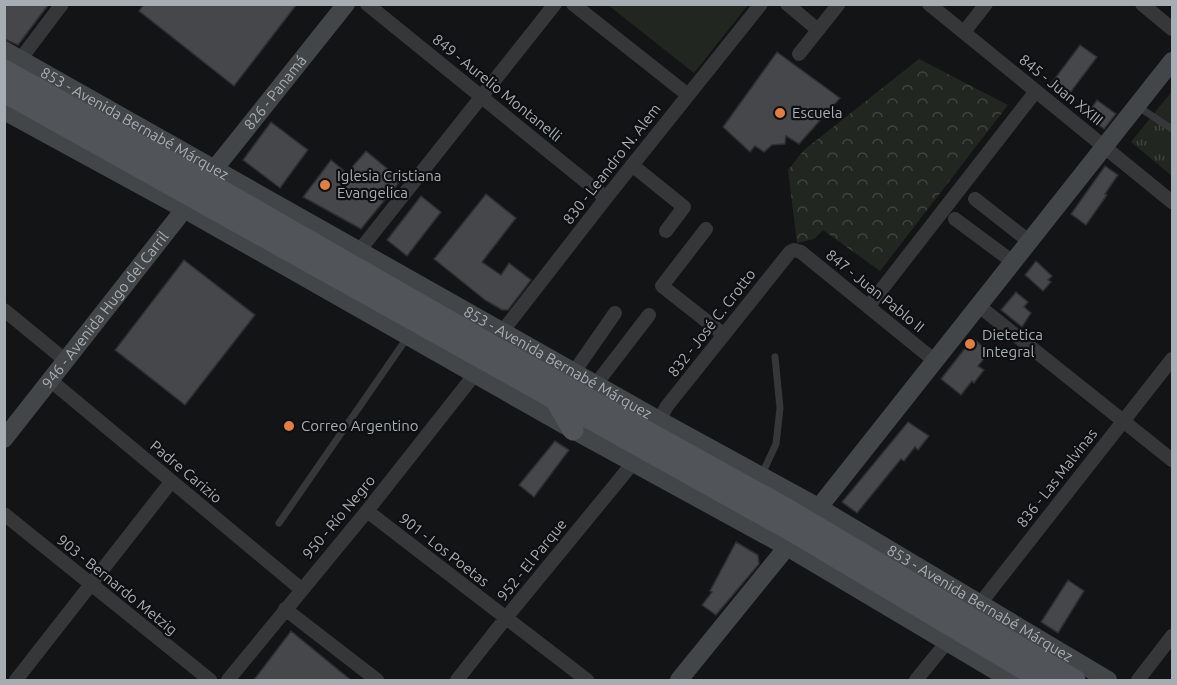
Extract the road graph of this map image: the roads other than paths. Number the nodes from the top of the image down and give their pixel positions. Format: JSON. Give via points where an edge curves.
{"nodes":[{"id":1,"x":62,"y":4,"type":"edge"},
{"id":2,"x":346,"y":4,"type":"edge"},
{"id":3,"x":367,"y":4,"type":"edge"},
{"id":4,"x":555,"y":4,"type":"edge"},
{"id":5,"x":573,"y":4,"type":"edge"},
{"id":6,"x":761,"y":4,"type":"edge"},
{"id":7,"x":786,"y":4,"type":"edge"},
{"id":8,"x":929,"y":4,"type":"edge"},
{"id":9,"x":986,"y":4,"type":"edge"},
{"id":10,"x":1142,"y":4,"type":"edge"},
{"id":11,"x":838,"y":5,"type":"edge"},
{"id":12,"x":1173,"y":29,"type":"edge"},
{"id":13,"x":818,"y":30,"type":"junction"},
{"id":14,"x":964,"y":32,"type":"junction"},
{"id":15,"x":799,"y":54,"type":"dead end"},
{"id":16,"x":1173,"y":61,"type":"edge"},
{"id":17,"x":8,"y":71,"type":"edge"},
{"id":18,"x":1036,"y":91,"type":"junction"},
{"id":19,"x":688,"y":95,"type":"junction"},
{"id":20,"x":481,"y":97,"type":"junction"},
{"id":21,"x":1137,"y":106,"type":"junction"},
{"id":22,"x":4,"y":111,"type":"edge"},
{"id":23,"x":1173,"y":129,"type":"edge"},
{"id":24,"x":1105,"y":147,"type":"junction"},
{"id":25,"x":632,"y":165,"type":"junction"},
{"id":26,"x":200,"y":189,"type":"junction"},
{"id":27,"x":606,"y":198,"type":"junction"},
{"id":28,"x":975,"y":199,"type":"dead end"},
{"id":29,"x":1173,"y":202,"type":"edge"},
{"id":30,"x":955,"y":219,"type":"dead end"},
{"id":31,"x":706,"y":229,"type":"dead end"},
{"id":32,"x":666,"y":231,"type":"dead end"},
{"id":33,"x":1030,"y":242,"type":"junction"},
{"id":34,"x":794,"y":250,"type":"joint"},
{"id":35,"x":359,"y":251,"type":"junction"},
{"id":36,"x":1013,"y":262,"type":"junction"},
{"id":37,"x":979,"y":306,"type":"junction"},
{"id":38,"x":868,"y":307,"type":"junction"},
{"id":39,"x":4,"y":310,"type":"edge"},
{"id":40,"x":615,"y":313,"type":"dead end"},
{"id":41,"x":649,"y":315,"type":"dead end"},
{"id":42,"x":723,"y":334,"type":"junction"},
{"id":43,"x":409,"y":336,"type":"junction"},
{"id":44,"x":498,"y":338,"type":"junction"},
{"id":45,"x":775,"y":357,"type":"dead end"},
{"id":46,"x":1173,"y":359,"type":"edge"},
{"id":47,"x":65,"y":360,"type":"junction"},
{"id":48,"x":935,"y":361,"type":"junction"},
{"id":49,"x":574,"y":372,"type":"junction"},
{"id":50,"x":475,"y":374,"type":"junction"},
{"id":51,"x":50,"y":380,"type":"junction"},
{"id":52,"x":596,"y":384,"type":"junction"},
{"id":53,"x":555,"y":398,"type":"junction"},
{"id":54,"x":659,"y":420,"type":"junction"},
{"id":55,"x":1123,"y":421,"type":"junction"},
{"id":56,"x":573,"y":430,"type":"junction"},
{"id":57,"x":4,"y":439,"type":"edge"},
{"id":58,"x":1173,"y":460,"type":"edge"},
{"id":59,"x":633,"y":463,"type":"junction"},
{"id":60,"x":761,"y":476,"type":"junction"},
{"id":61,"x":171,"y":482,"type":"junction"},
{"id":62,"x":367,"y":511,"type":"junction"},
{"id":63,"x":4,"y":514,"type":"edge"},
{"id":64,"x":279,"y":523,"type":"dead end"},
{"id":65,"x":803,"y":527,"type":"junction"},
{"id":66,"x":91,"y":585,"type":"junction"},
{"id":67,"x":301,"y":589,"type":"junction"},
{"id":68,"x":285,"y":609,"type":"junction"},
{"id":69,"x":974,"y":611,"type":"junction"},
{"id":70,"x":505,"y":619,"type":"junction"},
{"id":71,"x":1173,"y":636,"type":"edge"},
{"id":72,"x":1038,"y":639,"type":"junction"},
{"id":73,"x":947,"y":642,"type":"junction"},
{"id":74,"x":1048,"y":674,"type":"edge"},
{"id":75,"x":685,"y":678,"type":"edge"},
{"id":76,"x":16,"y":681,"type":"edge"},
{"id":77,"x":210,"y":681,"type":"edge"},
{"id":78,"x":228,"y":681,"type":"edge"},
{"id":79,"x":377,"y":681,"type":"edge"},
{"id":80,"x":457,"y":681,"type":"edge"},
{"id":81,"x":587,"y":681,"type":"edge"},
{"id":82,"x":916,"y":681,"type":"edge"},
{"id":83,"x":1011,"y":681,"type":"edge"},
{"id":84,"x":1075,"y":681,"type":"edge"},
{"id":85,"x":1108,"y":681,"type":"edge"},
{"id":86,"x":1138,"y":681,"type":"edge"}],
"edges":[{"from":1,"to":17,"type":"street"},
{"from":2,"to":26,"type":"street","name":"826 - Panamá"},
{"from":3,"to":20,"type":"street","name":"849 - Aurelio Montanelli"},
{"from":4,"to":20,"type":"street"},
{"from":5,"to":19,"type":"street"},
{"from":6,"to":19,"type":"street","name":"830 - Leandro N. Alem"},
{"from":7,"to":13,"type":"street"},
{"from":8,"to":14,"type":"street","name":"845 - Juan XXIII"},
{"from":9,"to":14,"type":"street"},
{"from":10,"to":12,"type":"street"},
{"from":11,"to":13,"type":"street"},
{"from":13,"to":15,"type":"street"},
{"from":14,"to":18,"type":"street","name":"845 - Juan XXIII"},
{"from":16,"to":21,"type":"street"},
{"from":17,"to":26,"type":"main road","name":"853 - Avenida Bernabé Márquez"},
{"from":17,"to":26,"type":"street","name":"853 - Avenida Bernabé Márquez"},
{"from":18,"to":24,"type":"street","name":"845 - Juan XXIII"},
{"from":18,"to":38,"type":"street"},
{"from":19,"to":25,"type":"street","name":"830 - Leandro N. Alem"},
{"from":20,"to":27,"type":"street","name":"849 - Aurelio Montanelli"},
{"from":20,"to":35,"type":"street"},
{"from":21,"to":23,"type":"lane"},
{"from":21,"to":24,"type":"street"},
{"from":22,"to":26,"type":"street","name":"853 - Avenida Bernabé Márquez"},
{"from":24,"to":29,"type":"street","name":"845 - Juan XXIII"},
{"from":24,"to":33,"type":"street"},
{"from":25,"to":27,"type":"street","name":"830 - Leandro N. Alem"},
{"from":25,"to":32,"type":"street","via":[[684,207]]},
{"from":26,"to":35,"type":"street","name":"853 - Avenida Bernabé Márquez"},
{"from":26,"to":43,"type":"street","name":"853 - Avenida Bernabé Márquez"},
{"from":26,"to":44,"type":"main road","name":"853 - Avenida Bernabé Márquez"},
{"from":26,"to":47,"type":"street","name":"946 - Avenida Hugo del Carril"},
{"from":26,"to":53,"type":"main road","name":"853 - Avenida Bernabé Márquez"},
{"from":27,"to":44,"type":"street","name":"830 - Leandro N. Alem"},
{"from":28,"to":33,"type":"street"},
{"from":30,"to":36,"type":"street"},
{"from":31,"to":42,"type":"street","via":[[662,286]]},
{"from":33,"to":36,"type":"street"},
{"from":34,"to":38,"type":"street","name":"847 - Juan Pablo II"},
{"from":34,"to":42,"type":"street","name":"832 - José C. Crotto"},
{"from":35,"to":44,"type":"street","name":"853 - Avenida Bernabé Márquez"},
{"from":36,"to":37,"type":"street"},
{"from":37,"to":48,"type":"street"},
{"from":37,"to":55,"type":"street"},
{"from":38,"to":48,"type":"street","name":"847 - Juan Pablo II"},
{"from":39,"to":47,"type":"street"},
{"from":40,"to":49,"type":"street"},
{"from":41,"to":52,"type":"street"},
{"from":42,"to":54,"type":"street","name":"832 - José C. Crotto"},
{"from":43,"to":50,"type":"street","name":"853 - Avenida Bernabé Márquez"},
{"from":43,"to":64,"type":"lane"},
{"from":44,"to":49,"type":"street","name":"853 - Avenida Bernabé Márquez"},
{"from":44,"to":65,"type":"main road","name":"853 - Avenida Bernabé Márquez"},
{"from":45,"to":60,"type":"lane","via":[[780,408],[776,444]]},
{"from":46,"to":55,"type":"street","name":"836 - Las Malvinas"},
{"from":47,"to":51,"type":"street","name":"946 - Avenida Hugo del Carril"},
{"from":48,"to":65,"type":"street"},
{"from":49,"to":52,"type":"street","name":"853 - Avenida Bernabé Márquez"},
{"from":50,"to":56,"type":"street","name":"853 - Avenida Bernabé Márquez"},
{"from":50,"to":62,"type":"street","name":"950 - Río Negro"},
{"from":51,"to":57,"type":"street","name":"946 - Avenida Hugo del Carril"},
{"from":51,"to":61,"type":"street","name":"Padre Carizio"},
{"from":52,"to":54,"type":"street","name":"853 - Avenida Bernabé Márquez"},
{"from":53,"to":56,"type":"main road"},
{"from":53,"to":65,"type":"main road","name":"853 - Avenida Bernabé Márquez"},
{"from":54,"to":60,"type":"street","name":"853 - Avenida Bernabé Márquez"},
{"from":55,"to":58,"type":"street"},
{"from":55,"to":69,"type":"street","name":"836 - Las Malvinas"},
{"from":56,"to":59,"type":"street","name":"853 - Avenida Bernabé Márquez"},
{"from":59,"to":65,"type":"street","name":"853 - Avenida Bernabé Márquez"},
{"from":59,"to":70,"type":"street","name":"952 - El Parque"},
{"from":60,"to":65,"type":"street","name":"853 - Avenida Bernabé Márquez"},
{"from":61,"to":66,"type":"street"},
{"from":61,"to":67,"type":"street","name":"Padre Carizio"},
{"from":62,"to":67,"type":"street","name":"950 - Río Negro"},
{"from":62,"to":70,"type":"street","name":"901 - Los Poetas"},
{"from":63,"to":66,"type":"street","name":"903 - Bernardo Metzig"},
{"from":65,"to":69,"type":"main road","name":"853 - Avenida Bernabé Márquez"},
{"from":65,"to":73,"type":"street","name":"853 - Avenida Bernabé Márquez"},
{"from":65,"to":74,"type":"main road","name":"853 - Avenida Bernabé Márquez"},
{"from":65,"to":75,"type":"street"},
{"from":66,"to":76,"type":"street"},
{"from":66,"to":77,"type":"street","name":"903 - Bernardo Metzig"},
{"from":67,"to":68,"type":"street","name":"950 - Río Negro"},
{"from":68,"to":78,"type":"street","name":"950 - Río Negro"},
{"from":68,"to":79,"type":"street"},
{"from":69,"to":72,"type":"street","name":"853 - Avenida Bernabé Márquez"},
{"from":69,"to":74,"type":"main road","name":"853 - Avenida Bernabé Márquez"},
{"from":70,"to":80,"type":"street","name":"952 - El Parque"},
{"from":70,"to":81,"type":"street","name":"901 - Los Poetas"},
{"from":71,"to":86,"type":"street"},
{"from":72,"to":74,"type":"main road"},
{"from":72,"to":85,"type":"street","name":"853 - Avenida Bernabé Márquez"},
{"from":73,"to":82,"type":"street"},
{"from":73,"to":83,"type":"street","name":"853 - Avenida Bernabé Márquez"},
{"from":74,"to":84,"type":"main road","name":"853 - Avenida Bernabé Márquez"}]}
